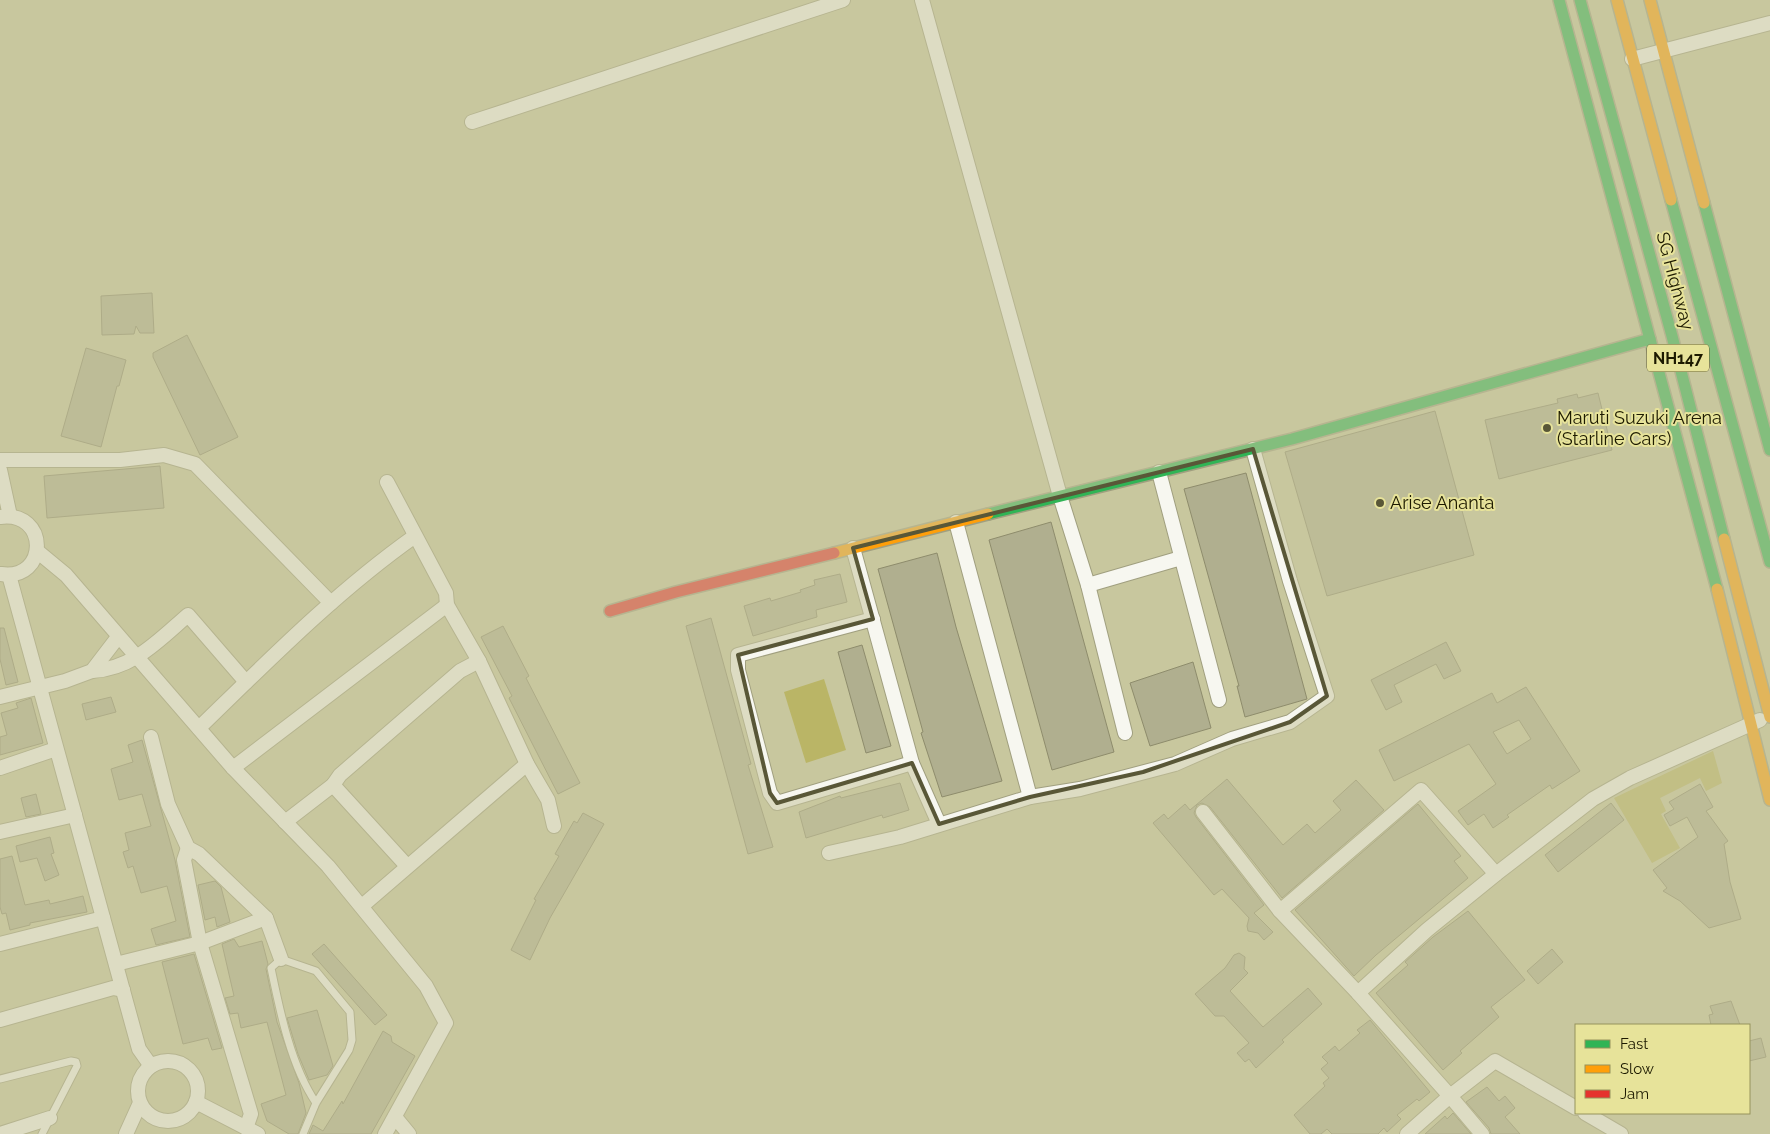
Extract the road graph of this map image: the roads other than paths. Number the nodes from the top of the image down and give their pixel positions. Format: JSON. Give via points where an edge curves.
{"nodes":[{"id":1,"x":844,"y":0,"type":"edge"},
{"id":2,"x":922,"y":0,"type":"edge"},
{"id":3,"x":1559,"y":0,"type":"edge"},
{"id":4,"x":1580,"y":0,"type":"edge"},
{"id":5,"x":1617,"y":0,"type":"edge"},
{"id":6,"x":1650,"y":0,"type":"edge"},
{"id":7,"x":1770,"y":23,"type":"edge"},
{"id":8,"x":1663,"y":50,"type":"junction"},
{"id":9,"x":1632,"y":59,"type":"junction"},
{"id":10,"x":472,"y":122,"type":"dead end"},
{"id":11,"x":1650,"y":339,"type":"junction"},
{"id":12,"x":1252,"y":449,"type":"junction"},
{"id":13,"x":1770,"y":450,"type":"edge"},
{"id":14,"x":0,"y":460,"type":"edge"},
{"id":15,"x":0,"y":470,"type":"edge"},
{"id":16,"x":1159,"y":472,"type":"junction"},
{"id":17,"x":387,"y":482,"type":"dead end"},
{"id":18,"x":1060,"y":496,"type":"junction"},
{"id":19,"x":3,"y":516,"type":"edge"},
{"id":20,"x":956,"y":522,"type":"junction"},
{"id":21,"x":415,"y":536,"type":"junction"},
{"id":22,"x":853,"y":548,"type":"junction"},
{"id":23,"x":37,"y":552,"type":"junction"},
{"id":24,"x":1181,"y":558,"type":"junction"},
{"id":25,"x":1770,"y":562,"type":"edge"},
{"id":26,"x":4,"y":575,"type":"edge"},
{"id":27,"x":1088,"y":585,"type":"junction"},
{"id":28,"x":331,"y":603,"type":"junction"},
{"id":29,"x":447,"y":605,"type":"junction"},
{"id":30,"x":610,"y":611,"type":"dead end"},
{"id":31,"x":873,"y":620,"type":"junction"},
{"id":32,"x":118,"y":637,"type":"junction"},
{"id":33,"x":136,"y":658,"type":"junction"},
{"id":34,"x":479,"y":661,"type":"junction"},
{"id":35,"x":92,"y":671,"type":"junction"},
{"id":36,"x":246,"y":682,"type":"junction"},
{"id":37,"x":39,"y":687,"type":"junction"},
{"id":38,"x":0,"y":697,"type":"edge"},
{"id":39,"x":1219,"y":700,"type":"dead end"},
{"id":40,"x":1770,"y":717,"type":"edge"},
{"id":41,"x":1752,"y":722,"type":"junction"},
{"id":42,"x":199,"y":728,"type":"junction"},
{"id":43,"x":1125,"y":733,"type":"dead end"},
{"id":44,"x":151,"y":737,"type":"dead end"},
{"id":45,"x":56,"y":749,"type":"junction"},
{"id":46,"x":912,"y":763,"type":"junction"},
{"id":47,"x":527,"y":764,"type":"junction"},
{"id":48,"x":0,"y":768,"type":"edge"},
{"id":49,"x":233,"y":768,"type":"junction"},
{"id":50,"x":333,"y":785,"type":"junction"},
{"id":51,"x":1030,"y":797,"type":"junction"},
{"id":52,"x":1770,"y":800,"type":"edge"},
{"id":53,"x":1203,"y":812,"type":"dead end"},
{"id":54,"x":75,"y":815,"type":"junction"},
{"id":55,"x":285,"y":822,"type":"junction"},
{"id":56,"x":939,"y":824,"type":"junction"},
{"id":57,"x":554,"y":826,"type":"dead end"},
{"id":58,"x":0,"y":832,"type":"edge"},
{"id":59,"x":188,"y":848,"type":"junction"},
{"id":60,"x":829,"y":853,"type":"dead end"},
{"id":61,"x":407,"y":866,"type":"junction"},
{"id":62,"x":1496,"y":874,"type":"junction"},
{"id":63,"x":362,"y":906,"type":"junction"},
{"id":64,"x":1280,"y":911,"type":"junction"},
{"id":65,"x":103,"y":918,"type":"junction"},
{"id":66,"x":266,"y":918,"type":"junction"},
{"id":67,"x":200,"y":943,"type":"junction"},
{"id":68,"x":0,"y":944,"type":"edge"},
{"id":69,"x":281,"y":959,"type":"junction"},
{"id":70,"x":116,"y":964,"type":"junction"},
{"id":71,"x":123,"y":990,"type":"junction"},
{"id":72,"x":1358,"y":993,"type":"junction"},
{"id":73,"x":0,"y":1020,"type":"edge"},
{"id":74,"x":151,"y":1066,"type":"junction"},
{"id":75,"x":0,"y":1079,"type":"edge"},
{"id":76,"x":1450,"y":1096,"type":"junction"},
{"id":77,"x":196,"y":1102,"type":"junction"},
{"id":78,"x":316,"y":1103,"type":"junction"},
{"id":79,"x":140,"y":1104,"type":"junction"},
{"id":80,"x":1575,"y":1107,"type":"edge"},
{"id":81,"x":1587,"y":1114,"type":"edge"},
{"id":82,"x":395,"y":1117,"type":"junction"},
{"id":83,"x":50,"y":1118,"type":"junction"},
{"id":84,"x":252,"y":1131,"type":"edge"},
{"id":85,"x":0,"y":1134,"type":"edge"},
{"id":86,"x":42,"y":1134,"type":"edge"},
{"id":87,"x":126,"y":1134,"type":"edge"},
{"id":88,"x":303,"y":1134,"type":"edge"},
{"id":89,"x":385,"y":1134,"type":"edge"},
{"id":90,"x":409,"y":1134,"type":"edge"},
{"id":91,"x":1407,"y":1134,"type":"edge"},
{"id":92,"x":1482,"y":1134,"type":"edge"},
{"id":93,"x":1622,"y":1134,"type":"edge"}],
"edges":[{"from":1,"to":10,"type":"street"},
{"from":2,"to":18,"type":"street"},
{"from":3,"to":11,"type":"main road","via":[[1605,183]]},
{"from":4,"to":40,"type":"main road","name":"SG Highway","number":"NH147","via":[[1672,336]]},
{"from":5,"to":9,"type":"main road","name":"SG Highway","number":"NH147"},
{"from":6,"to":8,"type":"main road"},
{"from":7,"to":8,"type":"street"},
{"from":8,"to":9,"type":"street"},
{"from":8,"to":13,"type":"main road"},
{"from":9,"to":25,"type":"main road","name":"SG Highway","number":"NH147"},
{"from":11,"to":12,"type":"main road"},
{"from":11,"to":41,"type":"main road"},
{"from":12,"to":16,"type":"main road"},
{"from":12,"to":51,"type":"street","via":[[1327,696],[1290,722],[1232,739],[1175,764],[1080,789]]},
{"from":14,"to":28,"type":"street","via":[[120,460],[164,455],[195,464]]},
{"from":15,"to":19,"type":"street"},
{"from":16,"to":18,"type":"main road"},
{"from":16,"to":24,"type":"street"},
{"from":17,"to":21,"type":"street"},
{"from":18,"to":20,"type":"main road"},
{"from":18,"to":27,"type":"street"},
{"from":19,"to":23,"type":"street","via":[[20,518],[32,528],[38,542]]},
{"from":20,"to":22,"type":"main road"},
{"from":20,"to":51,"type":"street"},
{"from":21,"to":28,"type":"street","via":[[374,565]]},
{"from":21,"to":29,"type":"street","via":[[446,593]]},
{"from":22,"to":30,"type":"main road"},
{"from":22,"to":31,"type":"street"},
{"from":23,"to":26,"type":"street","via":[[27,568],[18,574]]},
{"from":23,"to":32,"type":"street","via":[[66,575]]},
{"from":24,"to":27,"type":"street"},
{"from":24,"to":39,"type":"street"},
{"from":26,"to":37,"type":"street"},
{"from":27,"to":43,"type":"street"},
{"from":28,"to":36,"type":"street"},
{"from":29,"to":34,"type":"street"},
{"from":29,"to":49,"type":"street"},
{"from":31,"to":46,"type":"street"},
{"from":31,"to":46,"type":"street","via":[[738,655],[738,670],[770,793],[777,803]]},
{"from":32,"to":33,"type":"street"},
{"from":32,"to":35,"type":"street"},
{"from":33,"to":35,"type":"street","via":[[110,670]]},
{"from":33,"to":36,"type":"street","via":[[188,615]]},
{"from":33,"to":42,"type":"street"},
{"from":34,"to":47,"type":"street"},
{"from":34,"to":50,"type":"street","via":[[460,671],[340,775]]},
{"from":35,"to":37,"type":"street"},
{"from":36,"to":42,"type":"street"},
{"from":37,"to":38,"type":"street"},
{"from":37,"to":45,"type":"street"},
{"from":40,"to":41,"type":"street"},
{"from":41,"to":52,"type":"main road"},
{"from":41,"to":62,"type":"street","via":[[1630,778],[1593,799]]},
{"from":42,"to":49,"type":"street"},
{"from":44,"to":59,"type":"street","via":[[168,804]]},
{"from":45,"to":48,"type":"street"},
{"from":45,"to":54,"type":"street"},
{"from":46,"to":56,"type":"street"},
{"from":47,"to":57,"type":"street","via":[[548,800]]},
{"from":47,"to":61,"type":"street"},
{"from":49,"to":55,"type":"street"},
{"from":50,"to":55,"type":"street"},
{"from":50,"to":61,"type":"street"},
{"from":51,"to":56,"type":"street"},
{"from":53,"to":64,"type":"street"},
{"from":54,"to":58,"type":"street"},
{"from":54,"to":65,"type":"street"},
{"from":55,"to":63,"type":"street"},
{"from":56,"to":60,"type":"street","via":[[900,837]]},
{"from":59,"to":66,"type":"street","via":[[199,854]]},
{"from":59,"to":67,"type":"street","via":[[184,860]]},
{"from":61,"to":63,"type":"street"},
{"from":62,"to":64,"type":"street","via":[[1421,790]]},
{"from":62,"to":72,"type":"street","via":[[1427,930]]},
{"from":63,"to":82,"type":"street","via":[[426,986],[446,1024]]},
{"from":64,"to":72,"type":"street"},
{"from":65,"to":68,"type":"street"},
{"from":65,"to":70,"type":"street"},
{"from":66,"to":67,"type":"street"},
{"from":66,"to":69,"type":"street"},
{"from":67,"to":70,"type":"street"},
{"from":67,"to":84,"type":"street","via":[[251,1114]]},
{"from":69,"to":78,"type":"lane","via":[[271,968],[281,1014],[306,1088]]},
{"from":69,"to":78,"type":"lane","via":[[316,971],[350,1012],[352,1040],[349,1050]]},
{"from":70,"to":71,"type":"street"},
{"from":71,"to":73,"type":"street","via":[[113,988]]},
{"from":71,"to":74,"type":"street","via":[[140,1049]]},
{"from":72,"to":76,"type":"street"},
{"from":74,"to":77,"type":"street","via":[[169,1061],[187,1068],[197,1084]]},
{"from":74,"to":79,"type":"street","via":[[139,1083]]},
{"from":75,"to":83,"type":"lane","via":[[75,1061],[77,1066]]},
{"from":76,"to":80,"type":"street","via":[[1495,1061]]},
{"from":76,"to":91,"type":"street"},
{"from":76,"to":92,"type":"street"},
{"from":77,"to":79,"type":"street","via":[[186,1114],[173,1120],[154,1118]]},
{"from":77,"to":84,"type":"street"},
{"from":78,"to":88,"type":"lane"},
{"from":79,"to":87,"type":"street"},
{"from":81,"to":93,"type":"street"},
{"from":82,"to":89,"type":"street"},
{"from":82,"to":90,"type":"street"},
{"from":83,"to":85,"type":"street"},
{"from":83,"to":86,"type":"lane"}]}
